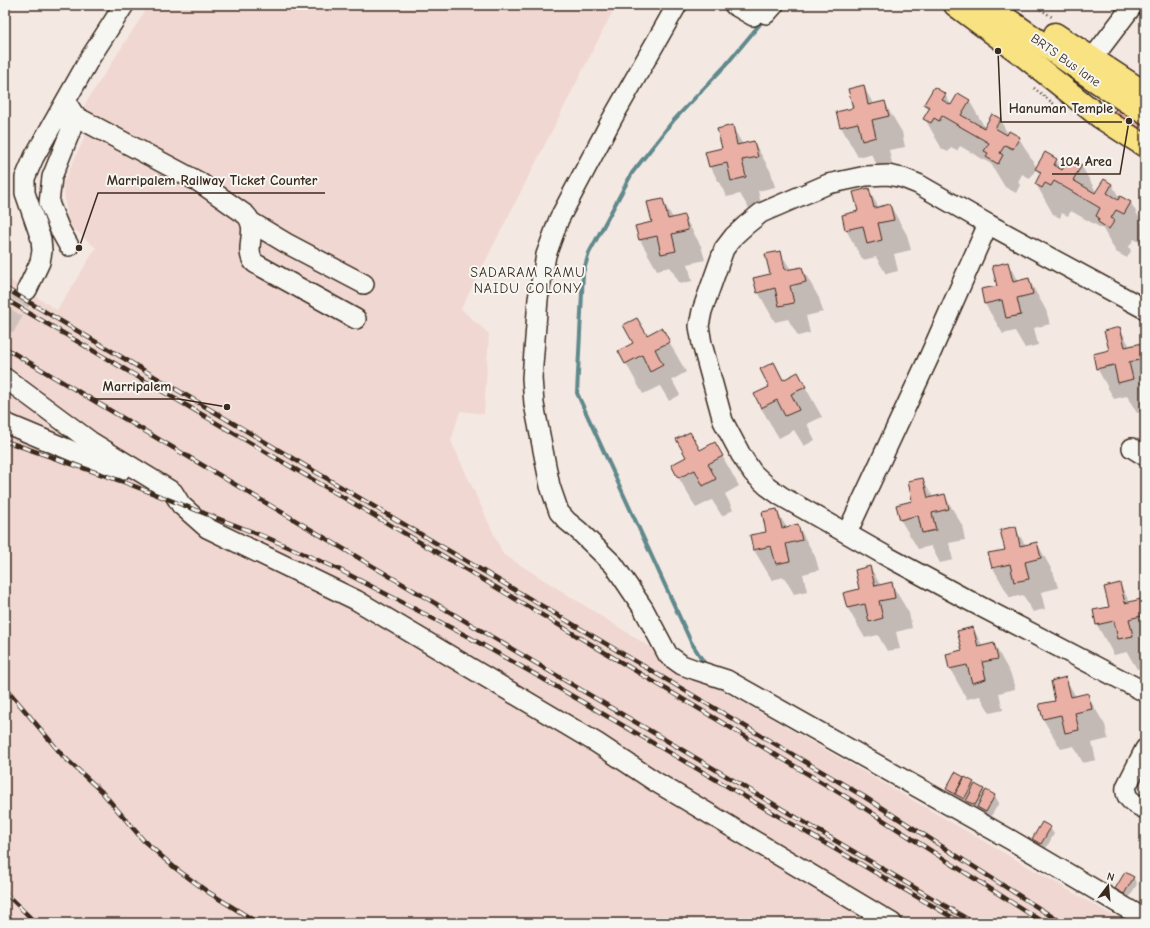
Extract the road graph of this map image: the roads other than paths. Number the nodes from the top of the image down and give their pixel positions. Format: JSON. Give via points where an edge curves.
{"nodes":[{"id":1,"x":124,"y":5,"type":"edge"},
{"id":2,"x":677,"y":5,"type":"edge"},
{"id":3,"x":734,"y":5,"type":"edge"},
{"id":4,"x":955,"y":5,"type":"edge"},
{"id":5,"x":987,"y":5,"type":"edge"},
{"id":6,"x":1010,"y":5,"type":"edge"},
{"id":7,"x":1133,"y":5,"type":"edge"},
{"id":8,"x":764,"y":12,"type":"edge"},
{"id":9,"x":1092,"y":59,"type":"junction"},
{"id":10,"x":1145,"y":93,"type":"edge"},
{"id":11,"x":66,"y":102,"type":"junction"},
{"id":12,"x":1145,"y":113,"type":"edge"},
{"id":13,"x":1145,"y":146,"type":"edge"},
{"id":14,"x":251,"y":222,"type":"junction"},
{"id":15,"x":988,"y":224,"type":"junction"},
{"id":16,"x":69,"y":246,"type":"dead end"},
{"id":17,"x":364,"y":284,"type":"dead end"},
{"id":18,"x":27,"y":290,"type":"tunnel mouth"},
{"id":19,"x":1145,"y":309,"type":"edge"},
{"id":20,"x":356,"y":319,"type":"dead end"},
{"id":21,"x":5,"y":378,"type":"edge"},
{"id":22,"x":5,"y":423,"type":"edge"},
{"id":23,"x":173,"y":492,"type":"junction"},
{"id":24,"x":847,"y":533,"type":"junction"},
{"id":25,"x":1145,"y":692,"type":"edge"},
{"id":26,"x":1145,"y":749,"type":"edge"},
{"id":27,"x":1145,"y":809,"type":"edge"},
{"id":28,"x":1145,"y":919,"type":"edge"},
{"id":29,"x":892,"y":923,"type":"edge"}],
"edges":[{"from":1,"to":11,"type":"street"},
{"from":2,"to":28,"type":"street","via":[[559,219],[546,255],[538,299],[532,378],[534,404],[550,486],[559,512],[614,565],[643,608],[668,655],[682,665],[727,680],[1011,840]]},
{"from":3,"to":8,"type":"street"},
{"from":4,"to":13,"type":"main road","via":[[1100,116]]},
{"from":5,"to":12,"type":"main road","name":"BRTS Bus lane"},
{"from":6,"to":9,"type":"main road"},
{"from":7,"to":9,"type":"street"},
{"from":9,"to":10,"type":"main road"},
{"from":11,"to":14,"type":"street","via":[[75,116],[199,182],[246,215]]},
{"from":11,"to":16,"type":"street","via":[[71,130],[52,177],[48,202]]},
{"from":11,"to":18,"type":"street","via":[[46,134],[25,178],[25,193],[41,239],[42,251],[40,262]]},
{"from":14,"to":17,"type":"street"},
{"from":14,"to":20,"type":"street","via":[[252,260]]},
{"from":15,"to":19,"type":"street"},
{"from":15,"to":24,"type":"street"},
{"from":15,"to":24,"type":"street","via":[[918,184],[888,175],[866,176],[828,184],[761,213],[734,236],[724,249],[699,326],[723,421],[741,455],[767,486]]},
{"from":21,"to":23,"type":"street","via":[[90,441]]},
{"from":22,"to":23,"type":"street"},
{"from":23,"to":29,"type":"street","via":[[181,505],[207,528],[356,600]]},
{"from":24,"to":25,"type":"street","via":[[966,599]]},
{"from":26,"to":27,"type":"street","via":[[1125,792],[1132,802]]}]}
